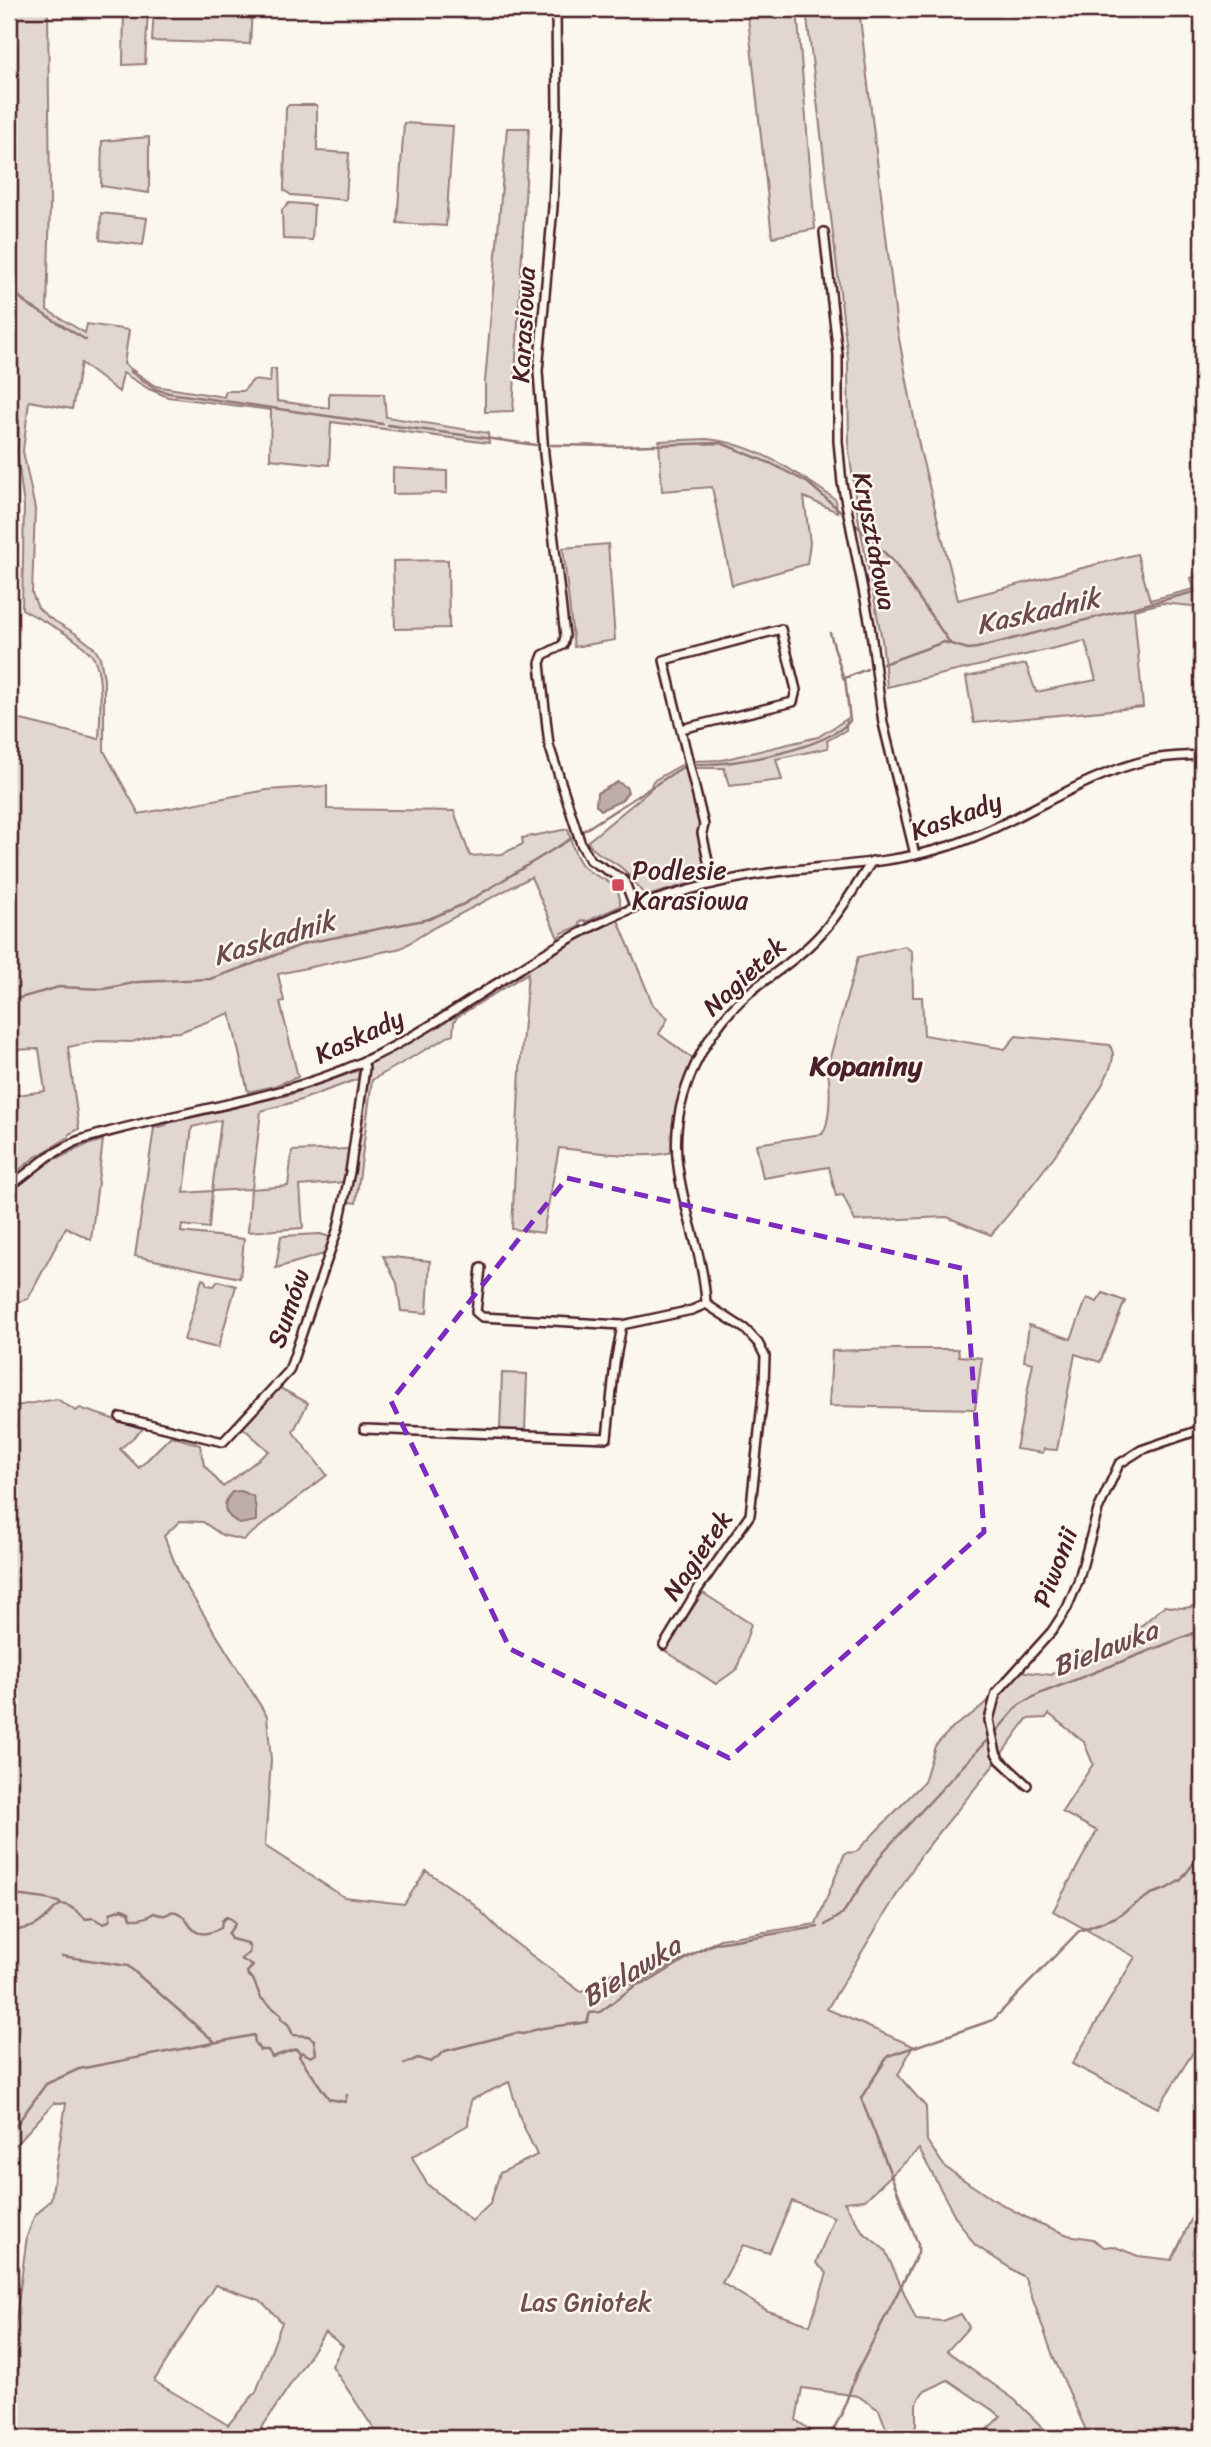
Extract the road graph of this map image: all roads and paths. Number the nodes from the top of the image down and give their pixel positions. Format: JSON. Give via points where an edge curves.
{"nodes":[{"id":1,"x":556,"y":9,"type":"edge"},
{"id":2,"x":824,"y":232,"type":"dead end"},
{"id":3,"x":681,"y":729,"type":"junction"},
{"id":4,"x":1202,"y":755,"type":"edge"},
{"id":5,"x":915,"y":855,"type":"junction"},
{"id":6,"x":872,"y":861,"type":"junction"},
{"id":7,"x":713,"y":884,"type":"junction"},
{"id":8,"x":635,"y":908,"type":"junction"},
{"id":9,"x":363,"y":1061,"type":"junction"},
{"id":10,"x":9,"y":1187,"type":"edge"},
{"id":11,"x":481,"y":1268,"type":"dead end"},
{"id":12,"x":706,"y":1304,"type":"junction"},
{"id":13,"x":622,"y":1325,"type":"junction"},
{"id":14,"x":120,"y":1417,"type":"dead end"},
{"id":15,"x":364,"y":1429,"type":"dead end"},
{"id":16,"x":1202,"y":1429,"type":"edge"},
{"id":17,"x":664,"y":1644,"type":"dead end"},
{"id":18,"x":1027,"y":1785,"type":"dead end"}],
"edges":[{"from":1,"to":8,"type":"street","name":"Karasiowa","via":[[553,193],[538,371],[565,642],[546,653],[540,663],[549,745],[580,844],[586,856],[624,880]]},
{"from":2,"to":5,"type":"street","name":"Kryształowa","via":[[837,338],[839,462],[883,723]]},
{"from":3,"to":3,"type":"street","via":[[664,660],[781,629],[796,690],[793,702]]},
{"from":3,"to":7,"type":"street"},
{"from":4,"to":5,"type":"street","name":"Kaskady","via":[[1151,759],[1128,766],[968,839]]},
{"from":5,"to":6,"type":"street","name":"Kaskady"},
{"from":6,"to":7,"type":"street","name":"Kaskady"},
{"from":6,"to":12,"type":"street","name":"Nagietek","via":[[817,938],[719,1023],[703,1049],[682,1104],[677,1158]]},
{"from":7,"to":8,"type":"street","name":"Kaskady"},
{"from":8,"to":9,"type":"street","name":"Kaskady","via":[[559,944]]},
{"from":9,"to":10,"type":"street","name":"Kaskady","via":[[283,1091],[77,1141],[48,1156]]},
{"from":9,"to":14,"type":"street","name":"Sumów","via":[[340,1218],[289,1371],[223,1442]]},
{"from":11,"to":13,"type":"street","via":[[476,1312],[482,1317]]},
{"from":12,"to":13,"type":"street"},
{"from":12,"to":17,"type":"street","name":"Nagietek","via":[[745,1329],[765,1356],[750,1515]]},
{"from":13,"to":15,"type":"street","via":[[607,1438]]},
{"from":16,"to":18,"type":"street","name":"Piwonii","via":[[1141,1450],[1119,1464],[1098,1510],[1067,1608],[996,1693],[989,1720],[996,1753]]}]}
